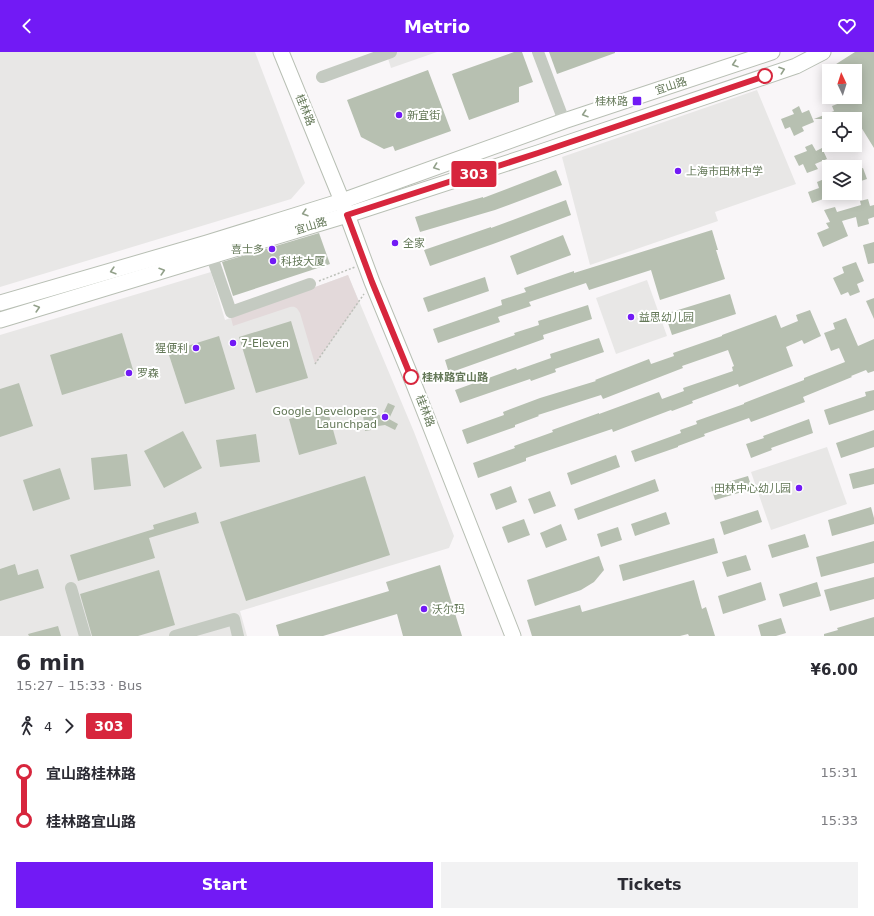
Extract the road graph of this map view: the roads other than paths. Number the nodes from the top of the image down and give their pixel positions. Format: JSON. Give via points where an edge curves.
{"nodes":[{"id":1,"x":281,"y":52,"type":"edge"},
{"id":2,"x":391,"y":52,"type":"edge"},
{"id":3,"x":538,"y":52,"type":"edge"},
{"id":4,"x":772,"y":52,"type":"edge"},
{"id":5,"x":823,"y":52,"type":"edge"},
{"id":6,"x":322,"y":77,"type":"dead end"},
{"id":7,"x":564,"y":121,"type":"junction"},
{"id":8,"x":344,"y":208,"type":"junction"},
{"id":9,"x":210,"y":250,"type":"junction"},
{"id":10,"x":310,"y":284,"type":"road end"},
{"id":11,"x":0,"y":303,"type":"edge"},
{"id":12,"x":0,"y":320,"type":"edge"},
{"id":13,"x":71,"y":588,"type":"dead end"},
{"id":14,"x":85,"y":636,"type":"edge"},
{"id":15,"x":175,"y":636,"type":"edge"},
{"id":16,"x":238,"y":636,"type":"edge"},
{"id":17,"x":513,"y":636,"type":"edge"}],
"edges":[{"from":1,"to":8,"type":"main road","name":"桂林路"},
{"from":2,"to":6,"type":"lane"},
{"from":3,"to":7,"type":"lane"},
{"from":4,"to":7,"type":"main road","name":"宜山路","one_way":true},
{"from":8,"to":5,"type":"main road","name":"宜山路","one_way":true,"via":[[538,153],[796,66]]},
{"from":7,"to":8,"type":"main road","name":"宜山路","one_way":true},
{"from":8,"to":9,"type":"main road","name":"宜山路"},
{"from":8,"to":17,"type":"main road","name":"桂林路"},
{"from":9,"to":10,"type":"lane","via":[[231,312]]},
{"from":9,"to":11,"type":"main road","name":"宜山路","one_way":true},
{"from":12,"to":9,"type":"main road","name":"宜山路","one_way":true},
{"from":13,"to":14,"type":"lane"},
{"from":15,"to":16,"type":"lane","via":[[234,619]]}]}
